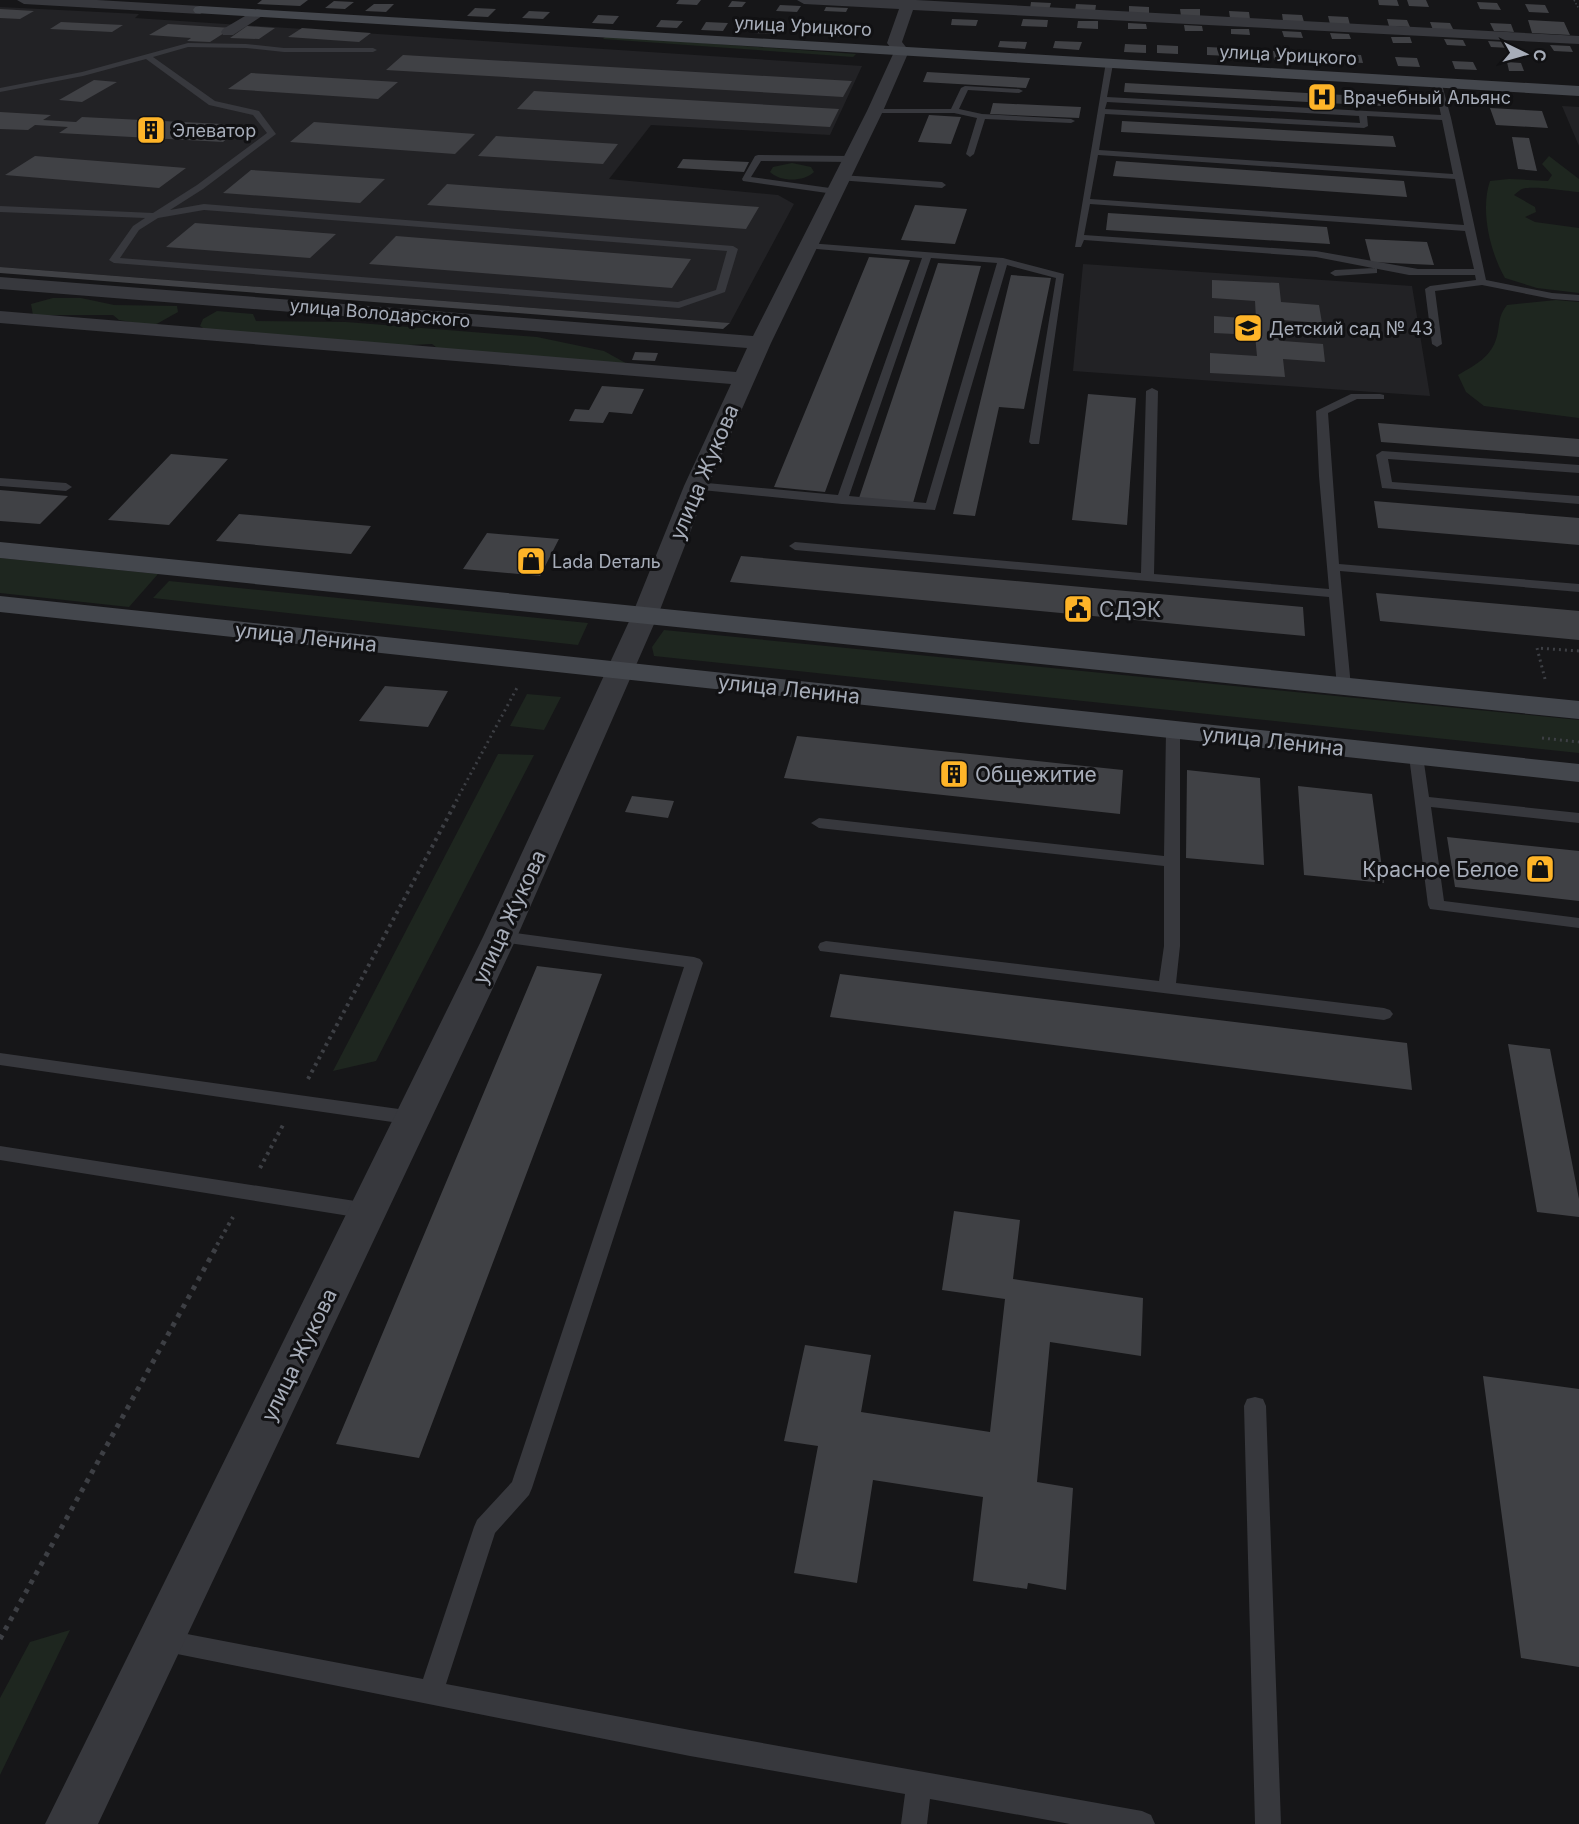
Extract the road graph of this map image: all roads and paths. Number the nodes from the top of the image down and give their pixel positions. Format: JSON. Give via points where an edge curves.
{"nodes":[{"id":1,"x":24,"y":0,"type":"edge"},
{"id":2,"x":217,"y":0,"type":"edge"},
{"id":3,"x":804,"y":0,"type":"edge"},
{"id":4,"x":1574,"y":0,"type":"edge"},
{"id":5,"x":908,"y":3,"type":"edge"},
{"id":6,"x":1579,"y":9,"type":"edge"},
{"id":7,"x":200,"y":10,"type":"junction"},
{"id":8,"x":257,"y":13,"type":"junction"},
{"id":9,"x":228,"y":32,"type":"dead end"},
{"id":10,"x":1579,"y":39,"type":"edge"},
{"id":11,"x":373,"y":50,"type":"dead end"},
{"id":12,"x":902,"y":51,"type":"junction"},
{"id":13,"x":148,"y":57,"type":"junction"},
{"id":14,"x":1109,"y":64,"type":"junction"},
{"id":15,"x":1438,"y":83,"type":"junction"},
{"id":16,"x":0,"y":90,"type":"edge"},
{"id":17,"x":1019,"y":91,"type":"dead end"},
{"id":18,"x":1579,"y":92,"type":"edge"},
{"id":19,"x":1103,"y":99,"type":"junction"},
{"id":20,"x":875,"y":111,"type":"junction"},
{"id":21,"x":954,"y":111,"type":"junction"},
{"id":22,"x":1101,"y":111,"type":"junction"},
{"id":23,"x":1363,"y":113,"type":"junction"},
{"id":24,"x":982,"y":116,"type":"junction"},
{"id":25,"x":1446,"y":118,"type":"junction"},
{"id":26,"x":1071,"y":121,"type":"dead end"},
{"id":27,"x":1094,"y":152,"type":"junction"},
{"id":28,"x":970,"y":154,"type":"dead end"},
{"id":29,"x":842,"y":176,"type":"junction"},
{"id":30,"x":1459,"y":177,"type":"junction"},
{"id":31,"x":942,"y":185,"type":"dead end"},
{"id":32,"x":1086,"y":201,"type":"junction"},
{"id":33,"x":0,"y":209,"type":"edge"},
{"id":34,"x":154,"y":216,"type":"junction"},
{"id":35,"x":1470,"y":228,"type":"junction"},
{"id":36,"x":808,"y":246,"type":"junction"},
{"id":37,"x":927,"y":256,"type":"junction"},
{"id":38,"x":1003,"y":261,"type":"junction"},
{"id":39,"x":1418,"y":272,"type":"junction"},
{"id":40,"x":1335,"y":273,"type":"dead end"},
{"id":41,"x":1481,"y":277,"type":"junction"},
{"id":42,"x":0,"y":283,"type":"edge"},
{"id":43,"x":48,"y":287,"type":"junction"},
{"id":44,"x":1579,"y":298,"type":"edge"},
{"id":45,"x":4,"y":317,"type":"edge"},
{"id":46,"x":760,"y":343,"type":"junction"},
{"id":47,"x":1437,"y":344,"type":"dead end"},
{"id":48,"x":744,"y":379,"type":"junction"},
{"id":49,"x":1152,"y":391,"type":"dead end"},
{"id":50,"x":1380,"y":397,"type":"dead end"},
{"id":51,"x":1035,"y":442,"type":"dead end"},
{"id":52,"x":1579,"y":469,"type":"edge"},
{"id":53,"x":0,"y":482,"type":"edge"},
{"id":54,"x":696,"y":486,"type":"junction"},
{"id":55,"x":66,"y":487,"type":"dead end"},
{"id":56,"x":842,"y":500,"type":"junction"},
{"id":57,"x":1579,"y":500,"type":"edge"},
{"id":58,"x":795,"y":546,"type":"dead end"},
{"id":59,"x":0,"y":549,"type":"edge"},
{"id":60,"x":1334,"y":567,"type":"junction"},
{"id":61,"x":1147,"y":577,"type":"junction"},
{"id":62,"x":1579,"y":588,"type":"edge"},
{"id":63,"x":1337,"y":594,"type":"junction"},
{"id":64,"x":0,"y":604,"type":"edge"},
{"id":65,"x":645,"y":615,"type":"junction"},
{"id":66,"x":1579,"y":651,"type":"edge"},
{"id":67,"x":621,"y":670,"type":"junction"},
{"id":68,"x":519,"y":684,"type":"dead end"},
{"id":69,"x":1546,"y":686,"type":"dead end"},
{"id":70,"x":1344,"y":687,"type":"junction"},
{"id":71,"x":1579,"y":710,"type":"edge"},
{"id":72,"x":1173,"y":731,"type":"junction"},
{"id":73,"x":1416,"y":756,"type":"junction"},
{"id":74,"x":1579,"y":772,"type":"edge"},
{"id":75,"x":1421,"y":801,"type":"junction"},
{"id":76,"x":1579,"y":818,"type":"edge"},
{"id":77,"x":819,"y":822,"type":"dead end"},
{"id":78,"x":1172,"y":862,"type":"junction"},
{"id":79,"x":1579,"y":923,"type":"edge"},
{"id":80,"x":500,"y":938,"type":"junction"},
{"id":81,"x":826,"y":947,"type":"dead end"},
{"id":82,"x":1167,"y":987,"type":"junction"},
{"id":83,"x":1384,"y":1014,"type":"dead end"},
{"id":84,"x":0,"y":1059,"type":"edge"},
{"id":85,"x":295,"y":1102,"type":"junction"},
{"id":86,"x":413,"y":1118,"type":"junction"},
{"id":87,"x":0,"y":1153,"type":"edge"},
{"id":88,"x":246,"y":1192,"type":"junction"},
{"id":89,"x":368,"y":1211,"type":"junction"},
{"id":90,"x":1255,"y":1406,"type":"dead end"},
{"id":91,"x":0,"y":1639,"type":"edge"},
{"id":92,"x":161,"y":1641,"type":"junction"},
{"id":93,"x":431,"y":1693,"type":"junction"},
{"id":94,"x":919,"y":1783,"type":"junction"},
{"id":95,"x":71,"y":1824,"type":"edge"},
{"id":96,"x":914,"y":1824,"type":"edge"},
{"id":97,"x":1142,"y":1824,"type":"edge"},
{"id":98,"x":1268,"y":1824,"type":"edge"}],
"edges":[{"from":1,"to":7,"type":"street","name":"улица Урицкого"},
{"from":2,"to":7,"type":"street"},
{"from":3,"to":5,"type":"street"},
{"from":4,"to":6,"type":"path"},
{"from":5,"to":10,"type":"street"},
{"from":5,"to":12,"type":"street","name":"улица Жукова","via":[[894,43]]},
{"from":7,"to":8,"type":"street","name":"улица Урицкого"},
{"from":8,"to":9,"type":"street"},
{"from":8,"to":12,"type":"street","name":"улица Урицкого"},
{"from":11,"to":13,"type":"lane","via":[[188,45]]},
{"from":12,"to":14,"type":"street","name":"улица Урицкого"},
{"from":12,"to":20,"type":"street","name":"улица Жукова"},
{"from":13,"to":16,"type":"lane"},
{"from":13,"to":34,"type":"lane","via":[[212,104],[256,113],[272,134],[201,187]]},
{"from":14,"to":15,"type":"street","name":"улица Урицкого"},
{"from":14,"to":19,"type":"lane"},
{"from":15,"to":18,"type":"street","name":"улица Урицкого"},
{"from":15,"to":25,"type":"lane"},
{"from":17,"to":21,"type":"lane","via":[[965,88]]},
{"from":19,"to":22,"type":"lane"},
{"from":19,"to":23,"type":"lane"},
{"from":20,"to":21,"type":"lane"},
{"from":20,"to":29,"type":"street","name":"улица Жукова"},
{"from":21,"to":24,"type":"lane"},
{"from":22,"to":23,"type":"lane","via":[[1364,126]]},
{"from":22,"to":27,"type":"lane"},
{"from":23,"to":25,"type":"lane"},
{"from":24,"to":26,"type":"lane"},
{"from":24,"to":28,"type":"lane"},
{"from":25,"to":30,"type":"lane"},
{"from":27,"to":30,"type":"lane"},
{"from":27,"to":32,"type":"lane"},
{"from":29,"to":29,"type":"lane","via":[[758,158],[746,179]]},
{"from":29,"to":31,"type":"lane"},
{"from":29,"to":36,"type":"street","name":"улица Жукова"},
{"from":30,"to":35,"type":"lane"},
{"from":32,"to":35,"type":"lane"},
{"from":32,"to":39,"type":"lane","via":[[1079,241],[1316,254]]},
{"from":33,"to":34,"type":"lane"},
{"from":34,"to":34,"type":"lane","via":[[204,207],[732,249],[720,292],[679,305],[114,260],[136,228]]},
{"from":35,"to":41,"type":"lane"},
{"from":36,"to":37,"type":"lane"},
{"from":36,"to":46,"type":"street","name":"улица Жукова"},
{"from":37,"to":38,"type":"lane"},
{"from":37,"to":56,"type":"lane"},
{"from":38,"to":51,"type":"lane","via":[[1061,276]]},
{"from":38,"to":56,"type":"lane","via":[[931,507]]},
{"from":39,"to":40,"type":"lane"},
{"from":39,"to":41,"type":"lane"},
{"from":41,"to":44,"type":"lane","via":[[1552,296]]},
{"from":41,"to":47,"type":"lane","via":[[1430,289]]},
{"from":42,"to":43,"type":"street","name":"улица Володарского"},
{"from":43,"to":45,"type":"street"},
{"from":43,"to":46,"type":"street","name":"улица Володарского"},
{"from":45,"to":48,"type":"street","name":"улица Володарского"},
{"from":46,"to":48,"type":"street","name":"улица Жукова"},
{"from":48,"to":54,"type":"street","name":"улица Жукова"},
{"from":49,"to":61,"type":"lane"},
{"from":50,"to":60,"type":"lane","via":[[1355,396],[1322,411]]},
{"from":52,"to":57,"type":"lane","via":[[1382,454],[1386,485]]},
{"from":53,"to":55,"type":"lane"},
{"from":54,"to":56,"type":"lane"},
{"from":54,"to":65,"type":"street","name":"улица Жукова"},
{"from":58,"to":61,"type":"lane"},
{"from":59,"to":65,"type":"street"},
{"from":60,"to":62,"type":"lane"},
{"from":60,"to":63,"type":"lane"},
{"from":61,"to":63,"type":"lane"},
{"from":63,"to":70,"type":"lane"},
{"from":64,"to":67,"type":"street","name":"улица Ленина"},
{"from":65,"to":67,"type":"street","name":"улица Жукова"},
{"from":65,"to":70,"type":"street"},
{"from":66,"to":69,"type":"path","via":[[1537,648]]},
{"from":67,"to":72,"type":"street","name":"улица Ленина"},
{"from":67,"to":80,"type":"street","name":"улица Жукова"},
{"from":68,"to":85,"type":"path"},
{"from":70,"to":71,"type":"street"},
{"from":72,"to":73,"type":"street","name":"улица Ленина"},
{"from":72,"to":78,"type":"lane"},
{"from":73,"to":74,"type":"street","name":"улица Ленина"},
{"from":73,"to":75,"type":"lane"},
{"from":75,"to":76,"type":"lane"},
{"from":75,"to":79,"type":"lane","via":[[1436,905]]},
{"from":77,"to":78,"type":"lane"},
{"from":78,"to":82,"type":"lane","via":[[1172,946]]},
{"from":80,"to":86,"type":"street","name":"улица Жукова"},
{"from":80,"to":93,"type":"lane","via":[[694,963],[521,1488],[485,1527]]},
{"from":81,"to":82,"type":"lane"},
{"from":82,"to":83,"type":"lane"},
{"from":84,"to":85,"type":"lane"},
{"from":85,"to":86,"type":"lane"},
{"from":85,"to":88,"type":"path"},
{"from":86,"to":89,"type":"street","name":"улица Жукова"},
{"from":87,"to":88,"type":"lane"},
{"from":88,"to":89,"type":"lane"},
{"from":88,"to":91,"type":"path"},
{"from":89,"to":92,"type":"street","name":"улица Жукова"},
{"from":90,"to":98,"type":"lane"},
{"from":92,"to":93,"type":"lane"},
{"from":92,"to":95,"type":"street","name":"улица Жукова"},
{"from":93,"to":94,"type":"lane"},
{"from":94,"to":96,"type":"lane"},
{"from":94,"to":97,"type":"lane"}]}
